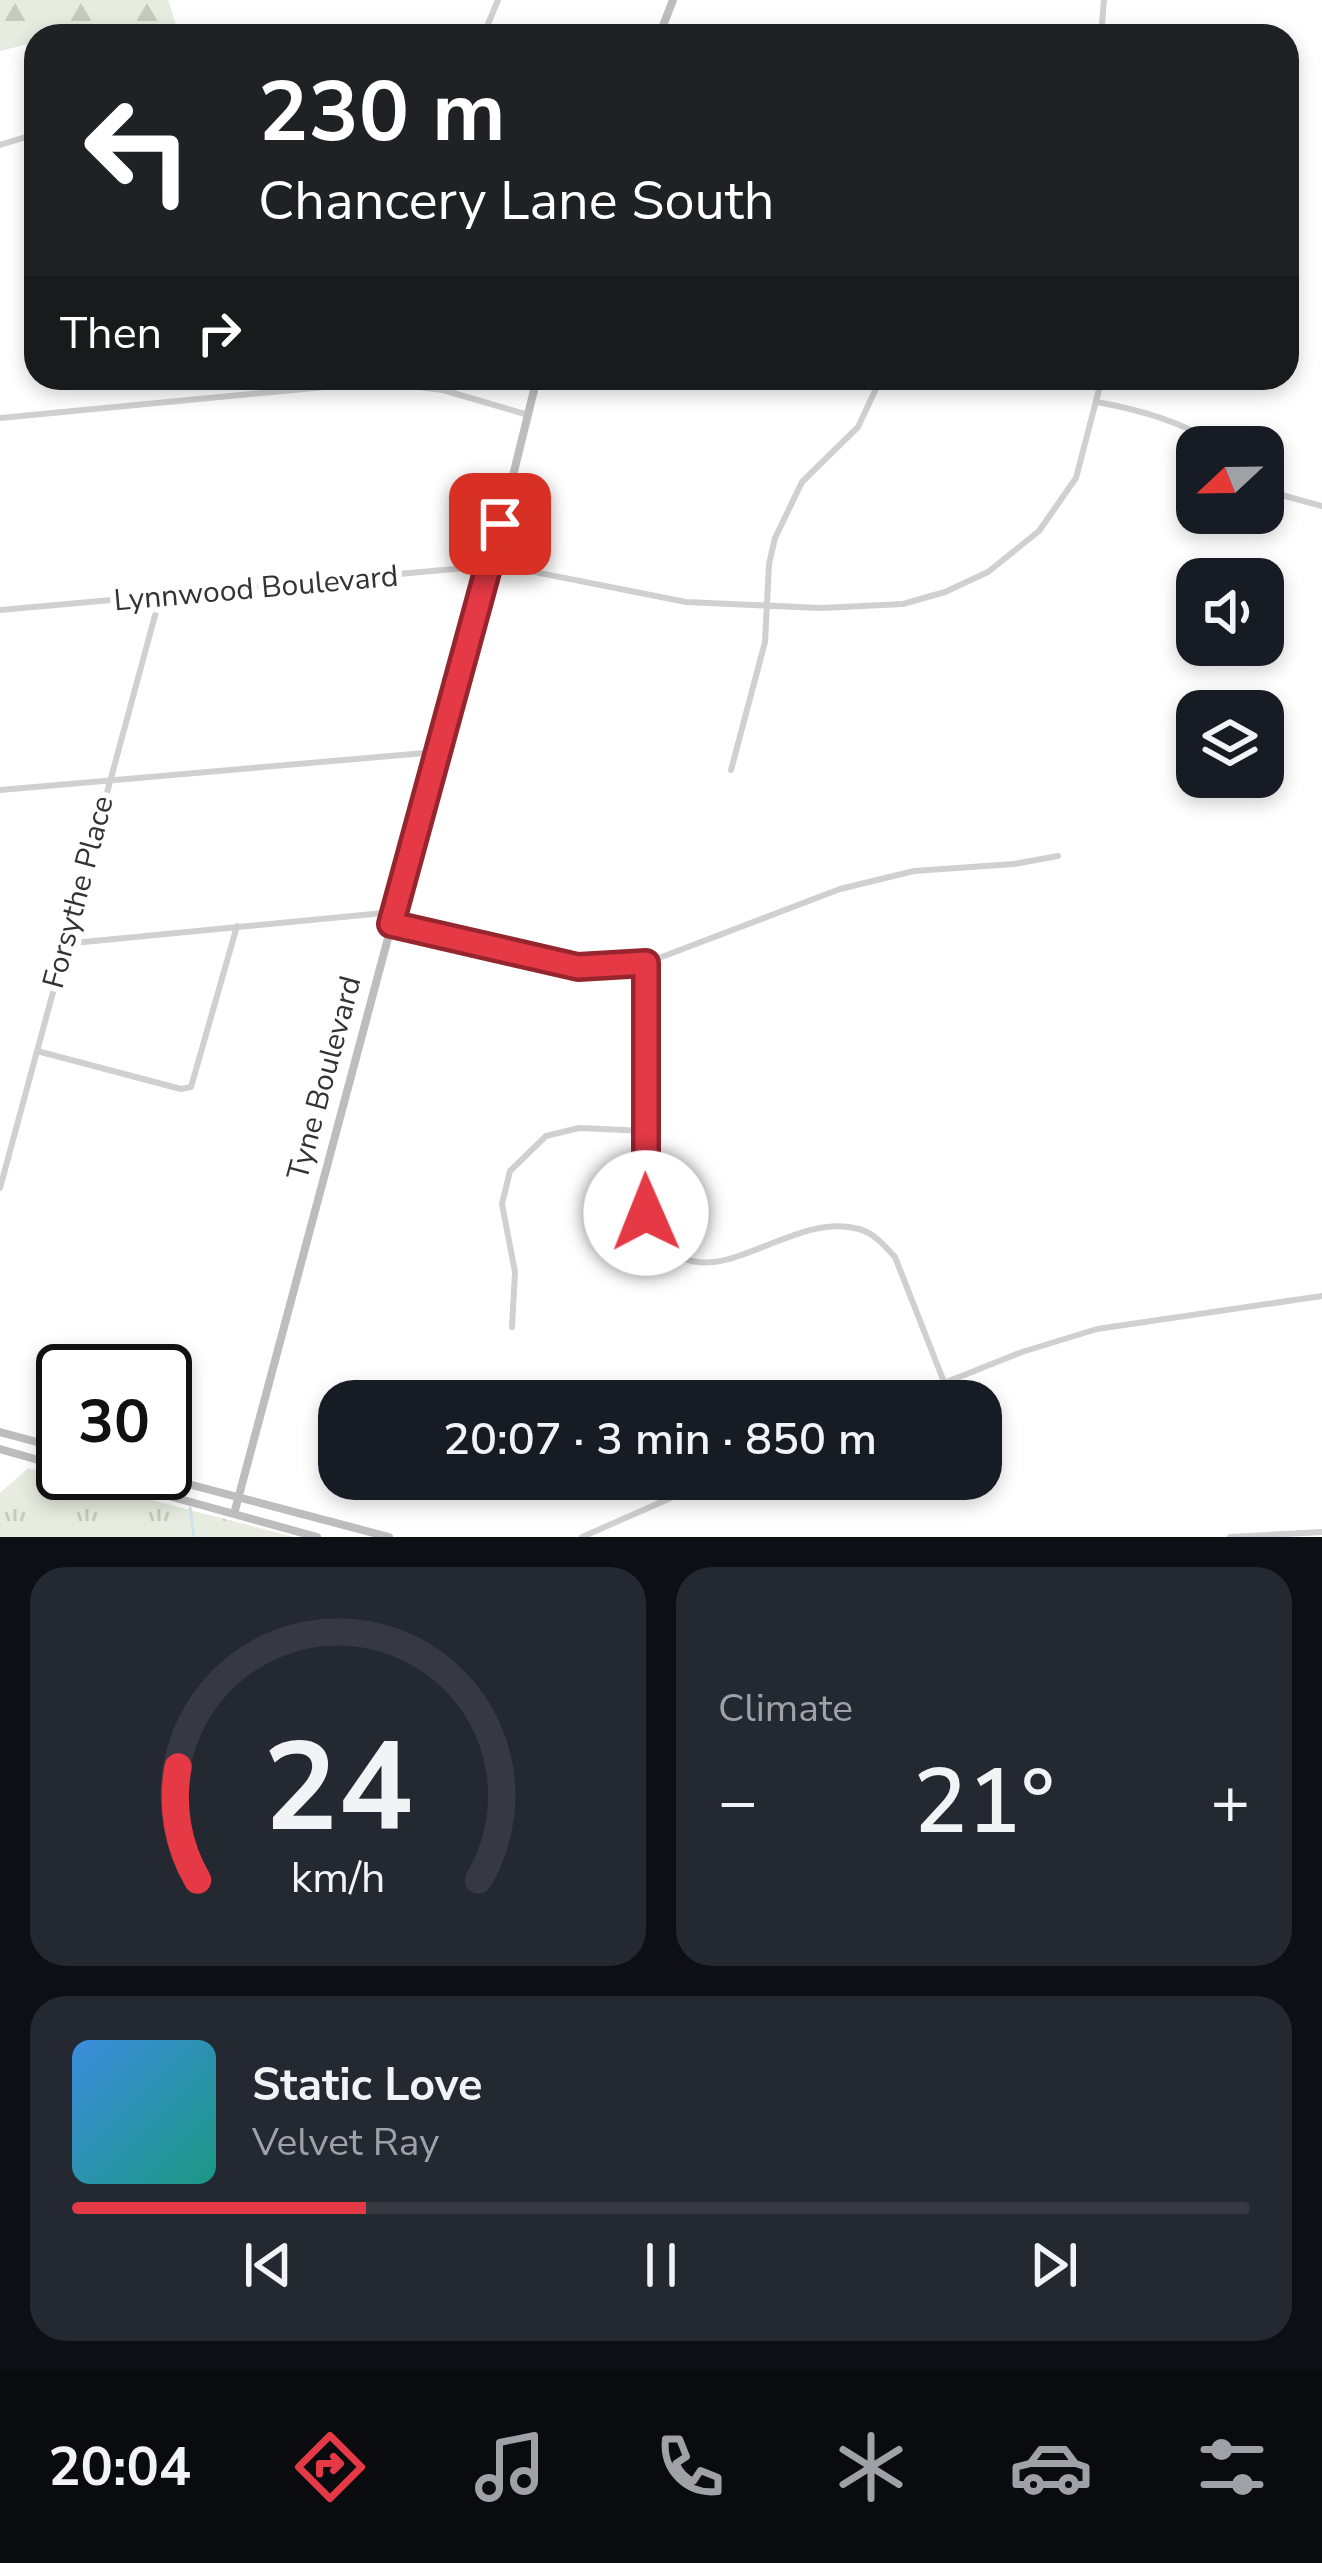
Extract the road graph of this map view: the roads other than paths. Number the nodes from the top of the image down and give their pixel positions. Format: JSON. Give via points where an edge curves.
{"nodes":[{"id":1,"x":278,"y":390,"type":"edge"},
{"id":2,"x":443,"y":390,"type":"edge"},
{"id":3,"x":533,"y":390,"type":"edge"},
{"id":4,"x":875,"y":390,"type":"edge"},
{"id":5,"x":1100,"y":390,"type":"edge"},
{"id":6,"x":1097,"y":402,"type":"junction"},
{"id":7,"x":526,"y":414,"type":"junction"},
{"id":8,"x":0,"y":418,"type":"edge"},
{"id":9,"x":1183,"y":426,"type":"edge"},
{"id":10,"x":1284,"y":495,"type":"edge"},
{"id":11,"x":1322,"y":506,"type":"edge"},
{"id":12,"x":487,"y":568,"type":"junction"},
{"id":13,"x":160,"y":597,"type":"junction"},
{"id":14,"x":768,"y":607,"type":"junction"},
{"id":15,"x":0,"y":610,"type":"edge"},
{"id":16,"x":436,"y":752,"type":"junction"},
{"id":17,"x":731,"y":770,"type":"dead end"},
{"id":18,"x":108,"y":780,"type":"junction"},
{"id":19,"x":0,"y":790,"type":"edge"},
{"id":20,"x":1058,"y":856,"type":"dead end"},
{"id":21,"x":394,"y":912,"type":"junction"},
{"id":22,"x":391,"y":924,"type":"junction"},
{"id":23,"x":237,"y":926,"type":"junction"},
{"id":24,"x":63,"y":944,"type":"junction"},
{"id":25,"x":646,"y":963,"type":"junction"},
{"id":26,"x":36,"y":1050,"type":"junction"},
{"id":27,"x":645,"y":1131,"type":"junction"},
{"id":28,"x":0,"y":1188,"type":"edge"},
{"id":29,"x":1322,"y":1296,"type":"edge"},
{"id":30,"x":512,"y":1327,"type":"dead end"},
{"id":31,"x":943,"y":1380,"type":"edge"},
{"id":32,"x":949,"y":1380,"type":"edge"},
{"id":33,"x":0,"y":1432,"type":"edge"},
{"id":34,"x":36,"y":1442,"type":"edge"},
{"id":35,"x":0,"y":1449,"type":"edge"},
{"id":36,"x":36,"y":1459,"type":"edge"},
{"id":37,"x":192,"y":1484,"type":"edge"},
{"id":38,"x":238,"y":1496,"type":"junction"},
{"id":39,"x":183,"y":1500,"type":"edge"},
{"id":40,"x":666,"y":1500,"type":"edge"},
{"id":41,"x":234,"y":1514,"type":"junction"},
{"id":42,"x":1322,"y":1532,"type":"edge"},
{"id":43,"x":317,"y":1537,"type":"edge"},
{"id":44,"x":389,"y":1537,"type":"edge"},
{"id":45,"x":582,"y":1537,"type":"edge"},
{"id":46,"x":1230,"y":1537,"type":"edge"}],
"edges":[{"from":1,"to":8,"type":"street"},
{"from":2,"to":7,"type":"street"},
{"from":3,"to":7,"type":"street","name":"Tyne Boulevard"},
{"from":4,"to":14,"type":"street","via":[[858,427],[802,482],[775,538]]},
{"from":5,"to":6,"type":"street","name":"Lynnwood Boulevard"},
{"from":6,"to":9,"type":"street"},
{"from":6,"to":14,"type":"street","name":"Lynnwood Boulevard","via":[[1076,478],[1039,531],[988,572],[903,604]]},
{"from":7,"to":12,"type":"street","name":"Tyne Boulevard"},
{"from":10,"to":11,"type":"street"},
{"from":12,"to":13,"type":"street","name":"Lynnwood Boulevard"},
{"from":12,"to":14,"type":"street","name":"Lynnwood Boulevard","via":[[686,602]]},
{"from":12,"to":16,"type":"street","name":"Tyne Boulevard"},
{"from":13,"to":15,"type":"street","name":"Lynnwood Boulevard"},
{"from":13,"to":18,"type":"street","name":"Forsythe Place"},
{"from":14,"to":17,"type":"street"},
{"from":16,"to":18,"type":"street"},
{"from":16,"to":21,"type":"street","name":"Tyne Boulevard"},
{"from":18,"to":19,"type":"street"},
{"from":18,"to":24,"type":"street","name":"Forsythe Place"},
{"from":20,"to":25,"type":"street","via":[[914,872],[840,890]]},
{"from":21,"to":22,"type":"street","name":"Tyne Boulevard"},
{"from":21,"to":23,"type":"street"},
{"from":22,"to":25,"type":"street","via":[[578,967]]},
{"from":22,"to":38,"type":"street","name":"Tyne Boulevard"},
{"from":23,"to":24,"type":"street"},
{"from":23,"to":26,"type":"street","via":[[191,1087]]},
{"from":24,"to":26,"type":"street","name":"Forsythe Place"},
{"from":25,"to":27,"type":"street"},
{"from":26,"to":28,"type":"street","name":"Forsythe Place"},
{"from":27,"to":30,"type":"street","via":[[579,1128],[546,1136],[510,1171],[502,1204],[515,1272]]},
{"from":27,"to":31,"type":"street","via":[[646,1213],[672,1253],[692,1264],[714,1262],[824,1226],[861,1229],[895,1257]]},
{"from":29,"to":32,"type":"street","via":[[1097,1329]]},
{"from":33,"to":34,"type":"street"},
{"from":35,"to":36,"type":"street"},
{"from":37,"to":38,"type":"street"},
{"from":38,"to":41,"type":"street","name":"Tyne Boulevard"},
{"from":38,"to":44,"type":"street"},
{"from":39,"to":41,"type":"street"},
{"from":40,"to":45,"type":"street"},
{"from":41,"to":43,"type":"street"},
{"from":42,"to":46,"type":"street"}]}
